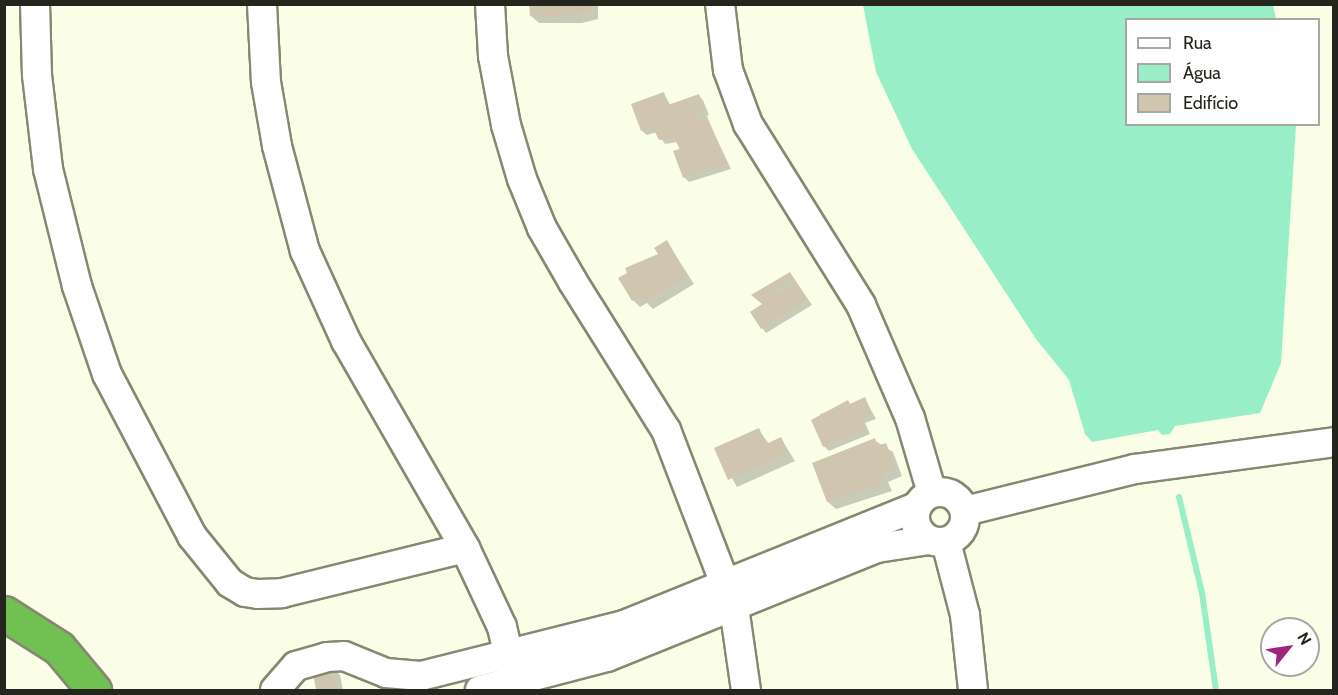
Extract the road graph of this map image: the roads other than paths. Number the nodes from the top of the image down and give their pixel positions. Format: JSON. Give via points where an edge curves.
{"nodes":[{"id":1,"x":35,"y":4,"type":"edge"},
{"id":2,"x":262,"y":4,"type":"edge"},
{"id":3,"x":490,"y":4,"type":"edge"},
{"id":4,"x":720,"y":4,"type":"edge"},
{"id":5,"x":1334,"y":442,"type":"edge"},
{"id":6,"x":924,"y":500,"type":"junction"},
{"id":7,"x":965,"y":511,"type":"junction"},
{"id":8,"x":937,"y":541,"type":"junction"},
{"id":9,"x":465,"y":548,"type":"junction"},
{"id":10,"x":730,"y":595,"type":"junction"},
{"id":11,"x":4,"y":613,"type":"edge"},
{"id":12,"x":510,"y":653,"type":"junction"},
{"id":13,"x":383,"y":684,"type":"edge"},
{"id":14,"x":516,"y":686,"type":"edge"},
{"id":15,"x":94,"y":690,"type":"edge"},
{"id":16,"x":275,"y":690,"type":"edge"},
{"id":17,"x":480,"y":690,"type":"edge"},
{"id":18,"x":746,"y":690,"type":"edge"},
{"id":19,"x":973,"y":690,"type":"edge"}],
"edges":[{"from":1,"to":9,"type":"street","via":[[37,75],[48,169],[95,348],[158,476],[213,565],[245,592],[271,594]]},
{"from":2,"to":9,"type":"street","via":[[266,82],[277,146],[305,251],[346,341]]},
{"from":3,"to":10,"type":"street","via":[[493,56],[506,125],[538,218],[573,282],[666,430]]},
{"from":4,"to":6,"type":"street","via":[[728,70],[741,108],[759,144],[861,304],[910,418]]},
{"from":5,"to":7,"type":"street","via":[[1135,469]]},
{"from":6,"to":7,"type":"street","via":[[948,493]]},
{"from":6,"to":8,"type":"street","via":[[918,530]]},
{"from":6,"to":10,"type":"street"},
{"from":7,"to":8,"type":"street","via":[[963,527]]},
{"from":8,"to":10,"type":"street","via":[[877,548]]},
{"from":8,"to":19,"type":"street","via":[[965,615]]},
{"from":9,"to":12,"type":"street","via":[[483,580]]},
{"from":10,"to":12,"type":"street"},
{"from":10,"to":14,"type":"street","via":[[607,657]]},
{"from":10,"to":18,"type":"street"},
{"from":11,"to":15,"type":"highway","via":[[59,648]]},
{"from":12,"to":13,"type":"street"},
{"from":12,"to":14,"type":"street"},
{"from":13,"to":16,"type":"street","via":[[344,656],[296,666]]},
{"from":14,"to":17,"type":"street"}]}
